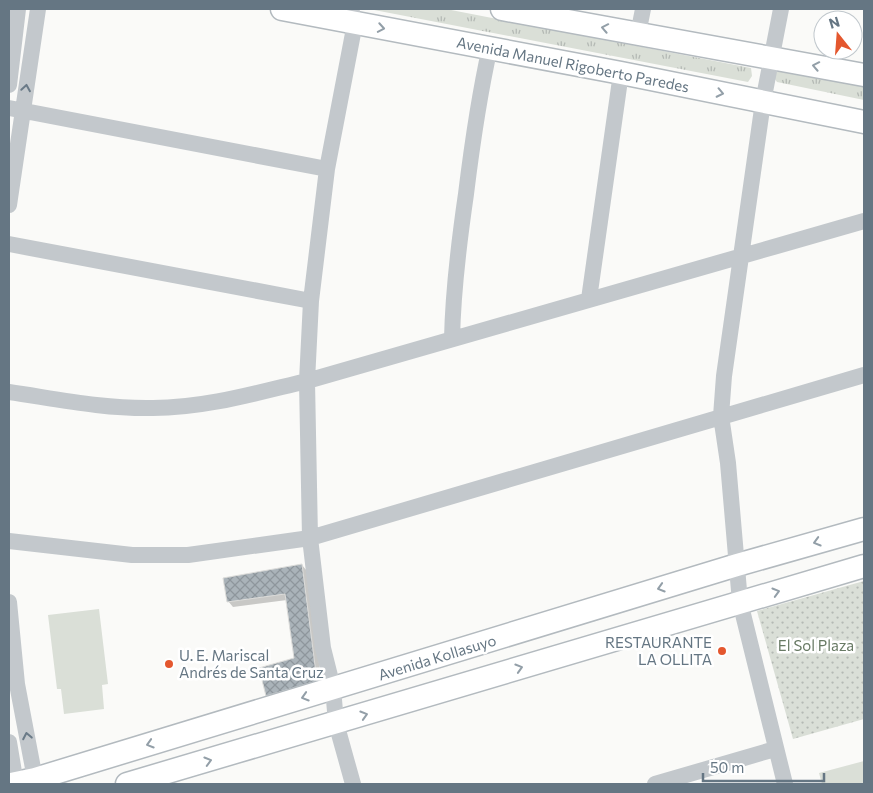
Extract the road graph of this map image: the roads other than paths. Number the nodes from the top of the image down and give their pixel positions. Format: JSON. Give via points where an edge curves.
{"nodes":[{"id":1,"x":18,"y":9,"type":"edge"},
{"id":2,"x":38,"y":9,"type":"edge"},
{"id":3,"x":282,"y":9,"type":"edge"},
{"id":4,"x":502,"y":9,"type":"edge"},
{"id":5,"x":643,"y":9,"type":"edge"},
{"id":6,"x":781,"y":9,"type":"edge"},
{"id":7,"x":353,"y":16,"type":"edge"},
{"id":8,"x":638,"y":34,"type":"junction"},
{"id":9,"x":490,"y":47,"type":"junction"},
{"id":10,"x":771,"y":57,"type":"junction"},
{"id":11,"x":621,"y":73,"type":"junction"},
{"id":12,"x":864,"y":75,"type":"edge"},
{"id":13,"x":9,"y":85,"type":"edge"},
{"id":14,"x":763,"y":102,"type":"junction"},
{"id":15,"x":16,"y":110,"type":"edge"},
{"id":16,"x":864,"y":122,"type":"edge"},
{"id":17,"x":327,"y":170,"type":"junction"},
{"id":18,"x":9,"y":205,"type":"edge"},
{"id":19,"x":864,"y":221,"type":"edge"},
{"id":20,"x":9,"y":244,"type":"edge"},
{"id":21,"x":740,"y":258,"type":"junction"},
{"id":22,"x":589,"y":299,"type":"junction"},
{"id":23,"x":311,"y":301,"type":"junction"},
{"id":24,"x":452,"y":339,"type":"junction"},
{"id":25,"x":864,"y":374,"type":"edge"},
{"id":26,"x":307,"y":381,"type":"junction"},
{"id":27,"x":9,"y":392,"type":"edge"},
{"id":28,"x":721,"y":416,"type":"junction"},
{"id":29,"x":864,"y":529,"type":"edge"},
{"id":30,"x":310,"y":538,"type":"junction"},
{"id":31,"x":9,"y":541,"type":"edge"},
{"id":32,"x":737,"y":565,"type":"junction"},
{"id":33,"x":864,"y":566,"type":"edge"},
{"id":34,"x":9,"y":602,"type":"edge"},
{"id":35,"x":740,"y":602,"type":"junction"},
{"id":36,"x":13,"y":683,"type":"edge"},
{"id":37,"x":333,"y":688,"type":"junction"},
{"id":38,"x":336,"y":723,"type":"junction"},
{"id":39,"x":9,"y":742,"type":"edge"},
{"id":40,"x":775,"y":749,"type":"junction"},
{"id":41,"x":22,"y":783,"type":"edge"},
{"id":42,"x":127,"y":784,"type":"edge"},
{"id":43,"x":354,"y":784,"type":"edge"},
{"id":44,"x":655,"y":784,"type":"edge"},
{"id":45,"x":785,"y":784,"type":"edge"}],
"edges":[{"from":1,"to":13,"type":"street"},
{"from":15,"to":2,"type":"street","one_way":true},
{"from":3,"to":7,"type":"street","name":"Avenida Manuel Rigoberto Paredes"},
{"from":8,"to":4,"type":"street","one_way":true},
{"from":5,"to":8,"type":"street"},
{"from":6,"to":10,"type":"street"},
{"from":7,"to":9,"type":"street","name":"Avenida Manuel Rigoberto Paredes","one_way":true},
{"from":7,"to":17,"type":"street"},
{"from":8,"to":10,"type":"street"},
{"from":9,"to":11,"type":"street","name":"Avenida Manuel Rigoberto Paredes"},
{"from":9,"to":24,"type":"street","via":[[462,220]]},
{"from":12,"to":10,"type":"street","one_way":true},
{"from":10,"to":14,"type":"street"},
{"from":11,"to":14,"type":"street","name":"Avenida Manuel Rigoberto Paredes","one_way":true},
{"from":11,"to":22,"type":"street"},
{"from":14,"to":16,"type":"street","name":"Avenida Manuel Rigoberto Paredes"},
{"from":14,"to":21,"type":"street"},
{"from":15,"to":17,"type":"street"},
{"from":15,"to":18,"type":"street"},
{"from":17,"to":23,"type":"street"},
{"from":19,"to":21,"type":"street"},
{"from":20,"to":23,"type":"street"},
{"from":21,"to":22,"type":"street"},
{"from":21,"to":28,"type":"street"},
{"from":22,"to":24,"type":"street"},
{"from":23,"to":26,"type":"street"},
{"from":24,"to":26,"type":"street"},
{"from":25,"to":28,"type":"street"},
{"from":26,"to":27,"type":"street","via":[[194,405],[154,408],[79,404]]},
{"from":26,"to":30,"type":"street"},
{"from":28,"to":30,"type":"street"},
{"from":28,"to":32,"type":"street"},
{"from":29,"to":32,"type":"street","name":"Avenida Kollasuyo","one_way":true},
{"from":30,"to":31,"type":"street","via":[[179,555],[132,555]]},
{"from":30,"to":37,"type":"street","via":[[323,648]]},
{"from":32,"to":35,"type":"street"},
{"from":32,"to":37,"type":"street","name":"Avenida Kollasuyo","one_way":true},
{"from":35,"to":33,"type":"street","one_way":true},
{"from":34,"to":36,"type":"street"},
{"from":38,"to":35,"type":"street","one_way":true},
{"from":35,"to":40,"type":"street"},
{"from":41,"to":36,"type":"street","one_way":true},
{"from":37,"to":38,"type":"street"},
{"from":37,"to":41,"type":"street","name":"Avenida Kollasuyo","one_way":true},
{"from":42,"to":38,"type":"street","one_way":true},
{"from":38,"to":43,"type":"street"},
{"from":39,"to":41,"type":"street"},
{"from":40,"to":44,"type":"street"},
{"from":40,"to":45,"type":"street"}]}
